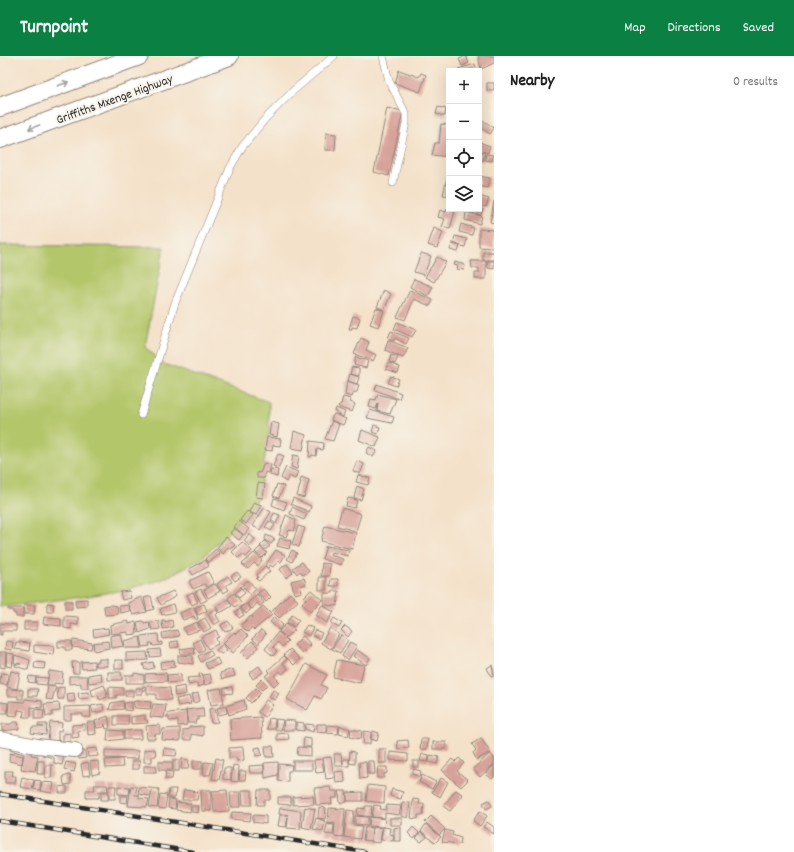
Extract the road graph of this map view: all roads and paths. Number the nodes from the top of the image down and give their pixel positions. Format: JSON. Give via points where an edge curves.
{"nodes":[{"id":1,"x":139,"y":56,"type":"edge"},
{"id":2,"x":229,"y":56,"type":"edge"},
{"id":3,"x":334,"y":56,"type":"edge"},
{"id":4,"x":383,"y":56,"type":"edge"},
{"id":5,"x":0,"y":107,"type":"edge"},
{"id":6,"x":0,"y":139,"type":"edge"},
{"id":7,"x":393,"y":183,"type":"dead end"},
{"id":8,"x":141,"y":415,"type":"dead end"},
{"id":9,"x":0,"y":738,"type":"edge"},
{"id":10,"x":75,"y":750,"type":"dead end"}],
"edges":[{"from":5,"to":1,"type":"street","one_way":true},
{"from":2,"to":6,"type":"street","name":"Griffiths Mxenge Highway","one_way":true},
{"from":3,"to":8,"type":"lane","via":[[265,119],[242,147],[230,168],[175,303]]},
{"from":4,"to":7,"type":"lane","via":[[389,81],[406,114]]},
{"from":9,"to":10,"type":"street","via":[[37,746]]}]}
